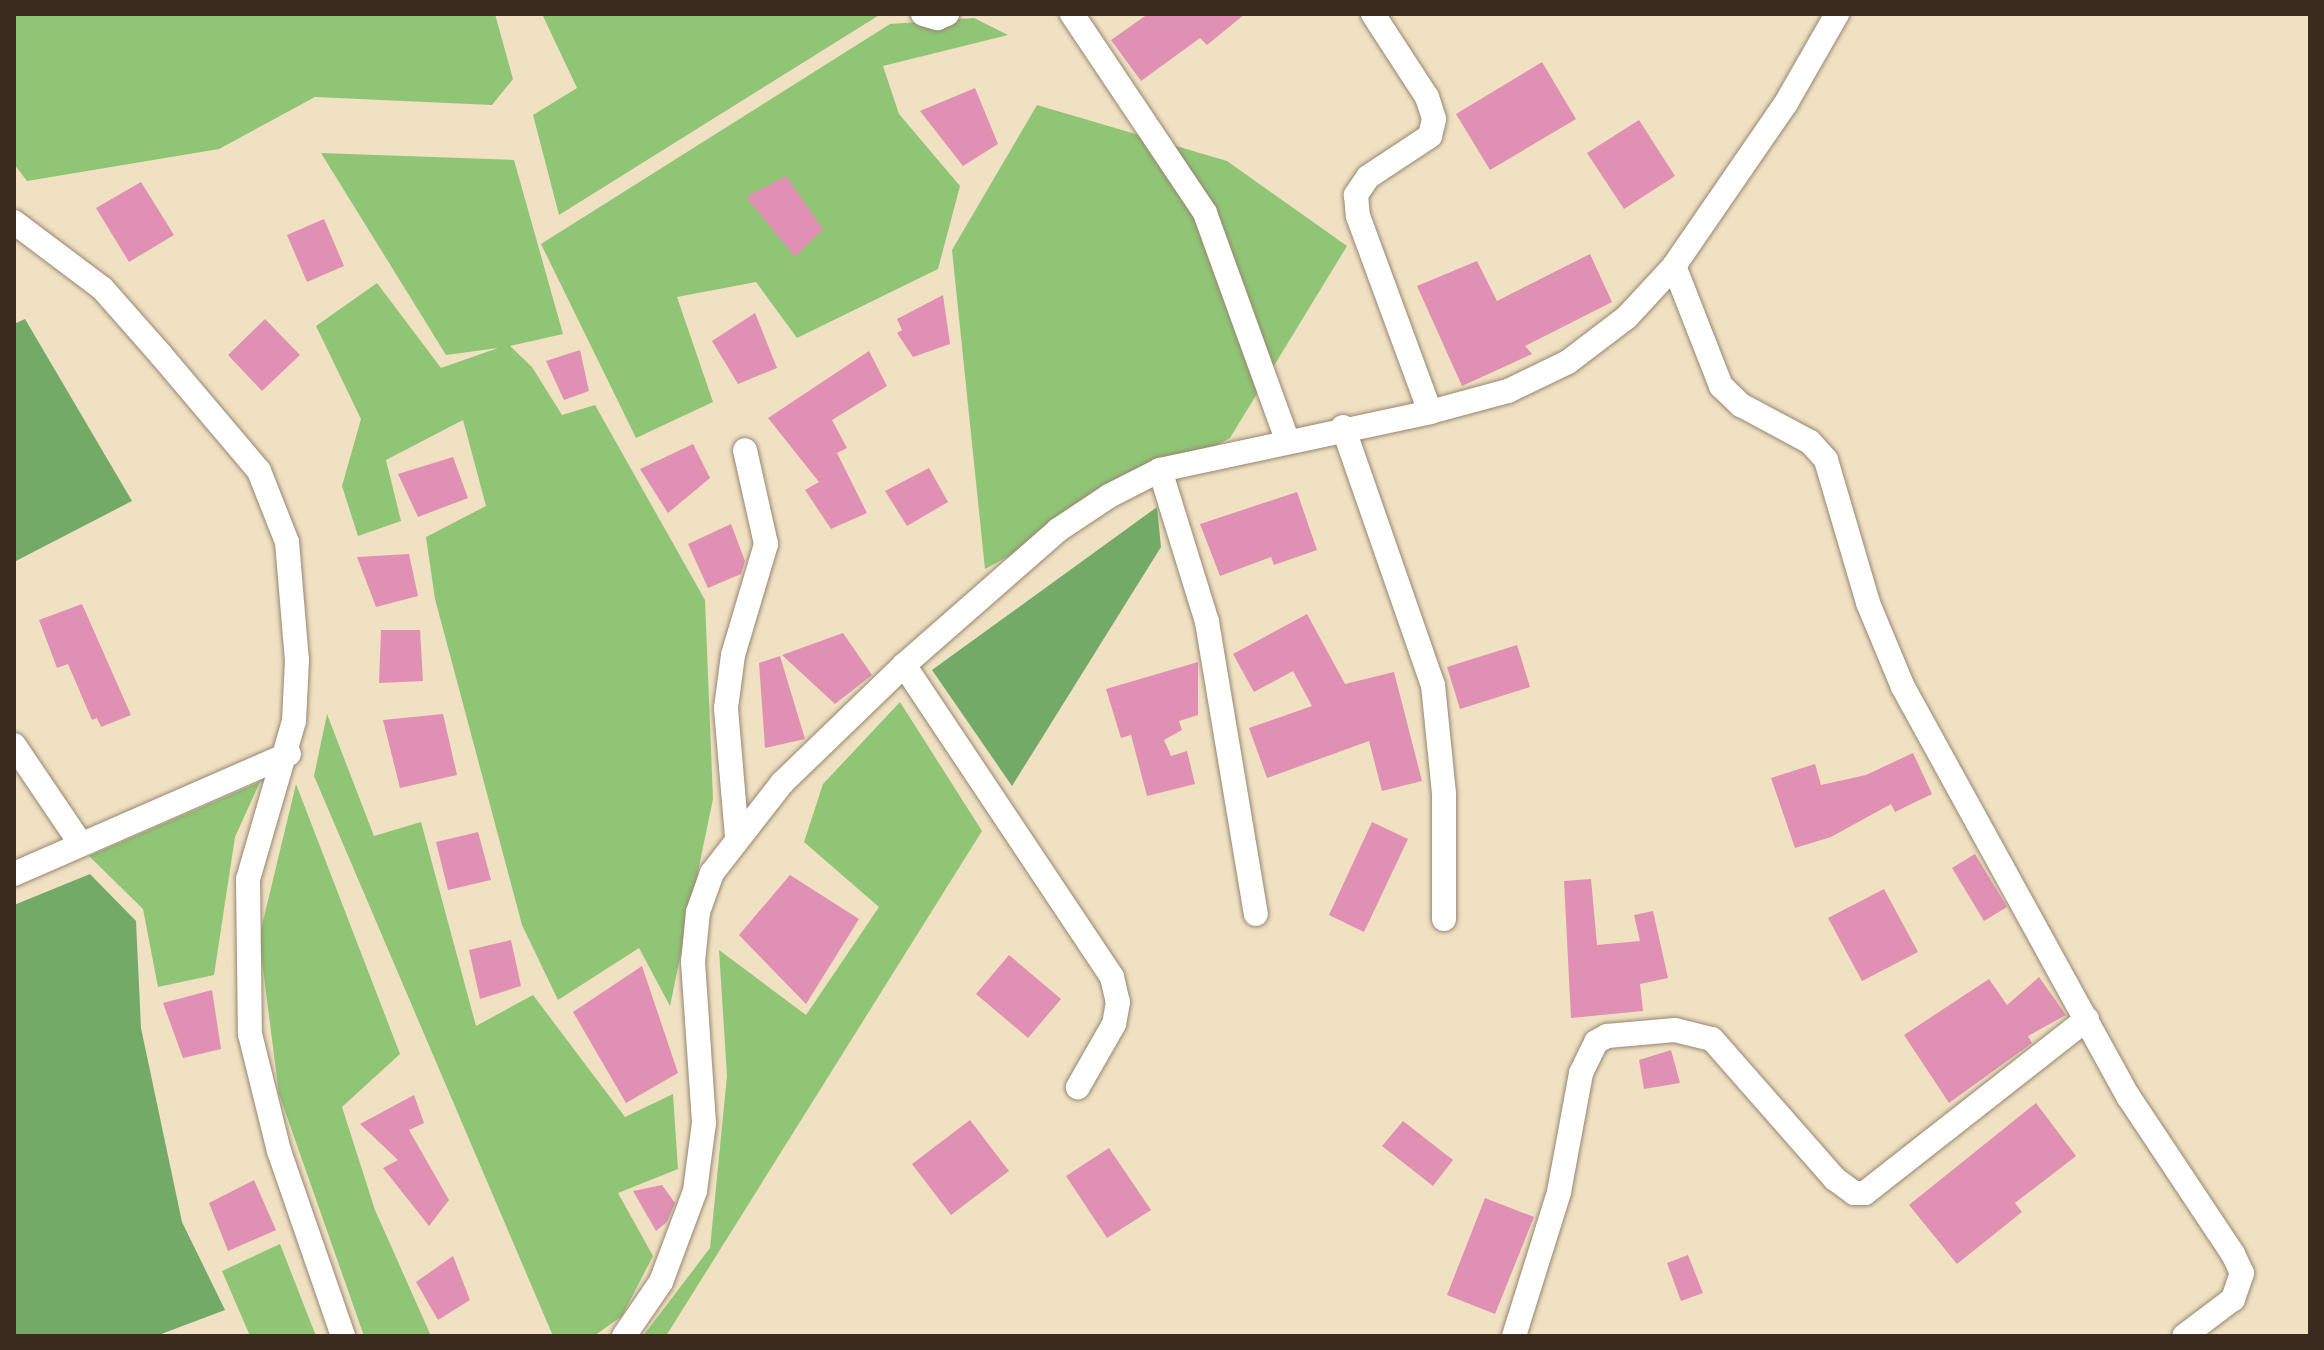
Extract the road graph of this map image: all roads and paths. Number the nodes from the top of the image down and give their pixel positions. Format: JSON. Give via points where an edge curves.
{"nodes":[{"id":1,"x":923,"y":14,"type":"edge"},
{"id":2,"x":947,"y":14,"type":"edge"},
{"id":3,"x":1072,"y":14,"type":"edge"},
{"id":4,"x":1373,"y":14,"type":"edge"},
{"id":5,"x":1837,"y":14,"type":"edge"},
{"id":6,"x":14,"y":222,"type":"edge"},
{"id":7,"x":1674,"y":266,"type":"junction"},
{"id":8,"x":1430,"y":412,"type":"junction"},
{"id":9,"x":1343,"y":427,"type":"junction"},
{"id":10,"x":1287,"y":440,"type":"junction"},
{"id":11,"x":745,"y":450,"type":"dead end"},
{"id":12,"x":1160,"y":470,"type":"junction"},
{"id":13,"x":904,"y":665,"type":"junction"},
{"id":14,"x":14,"y":745,"type":"edge"},
{"id":15,"x":289,"y":754,"type":"junction"},
{"id":16,"x":737,"y":837,"type":"junction"},
{"id":17,"x":80,"y":843,"type":"junction"},
{"id":18,"x":14,"y":874,"type":"edge"},
{"id":19,"x":1256,"y":914,"type":"dead end"},
{"id":20,"x":1444,"y":919,"type":"dead end"},
{"id":21,"x":2087,"y":1019,"type":"junction"},
{"id":22,"x":1078,"y":1087,"type":"dead end"},
{"id":23,"x":343,"y":1336,"type":"edge"},
{"id":24,"x":624,"y":1336,"type":"edge"},
{"id":25,"x":1514,"y":1336,"type":"edge"},
{"id":26,"x":2184,"y":1336,"type":"edge"}],
"edges":[{"from":1,"to":2,"type":"street"},
{"from":3,"to":10,"type":"street","via":[[1205,213]]},
{"from":4,"to":8,"type":"street","via":[[1427,97],[1434,119],[1430,136],[1368,177],[1356,195],[1358,216]]},
{"from":5,"to":7,"type":"street","via":[[1786,103]]},
{"from":6,"to":15,"type":"street","via":[[102,288],[259,471],[287,542],[294,589],[297,660]]},
{"from":7,"to":8,"type":"street","via":[[1627,317],[1568,362],[1508,391]]},
{"from":7,"to":21,"type":"street","via":[[1721,386],[1741,405],[1810,442],[1826,460],[1868,603],[1903,687]]},
{"from":8,"to":9,"type":"street"},
{"from":9,"to":10,"type":"street"},
{"from":9,"to":20,"type":"street","via":[[1433,685],[1444,794]]},
{"from":10,"to":12,"type":"street"},
{"from":11,"to":16,"type":"street","via":[[766,544],[733,655],[726,708]]},
{"from":12,"to":13,"type":"street","via":[[1058,530]]},
{"from":12,"to":19,"type":"street","via":[[1207,622]]},
{"from":13,"to":16,"type":"street","via":[[782,783]]},
{"from":13,"to":22,"type":"street","via":[[1112,977],[1118,1002],[1114,1024]]},
{"from":14,"to":17,"type":"street"},
{"from":15,"to":17,"type":"street"},
{"from":15,"to":23,"type":"street","via":[[248,879],[250,1034],[279,1151]]},
{"from":16,"to":24,"type":"street","via":[[712,873],[695,937],[704,1123],[695,1191],[661,1282]]},
{"from":17,"to":18,"type":"street"},
{"from":21,"to":25,"type":"street","via":[[1865,1193],[1854,1193],[1835,1179],[1712,1039],[1675,1030],[1607,1036],[1596,1042],[1581,1073],[1559,1192]]},
{"from":21,"to":26,"type":"street","via":[[2128,1096],[2242,1273],[2233,1299]]}]}
